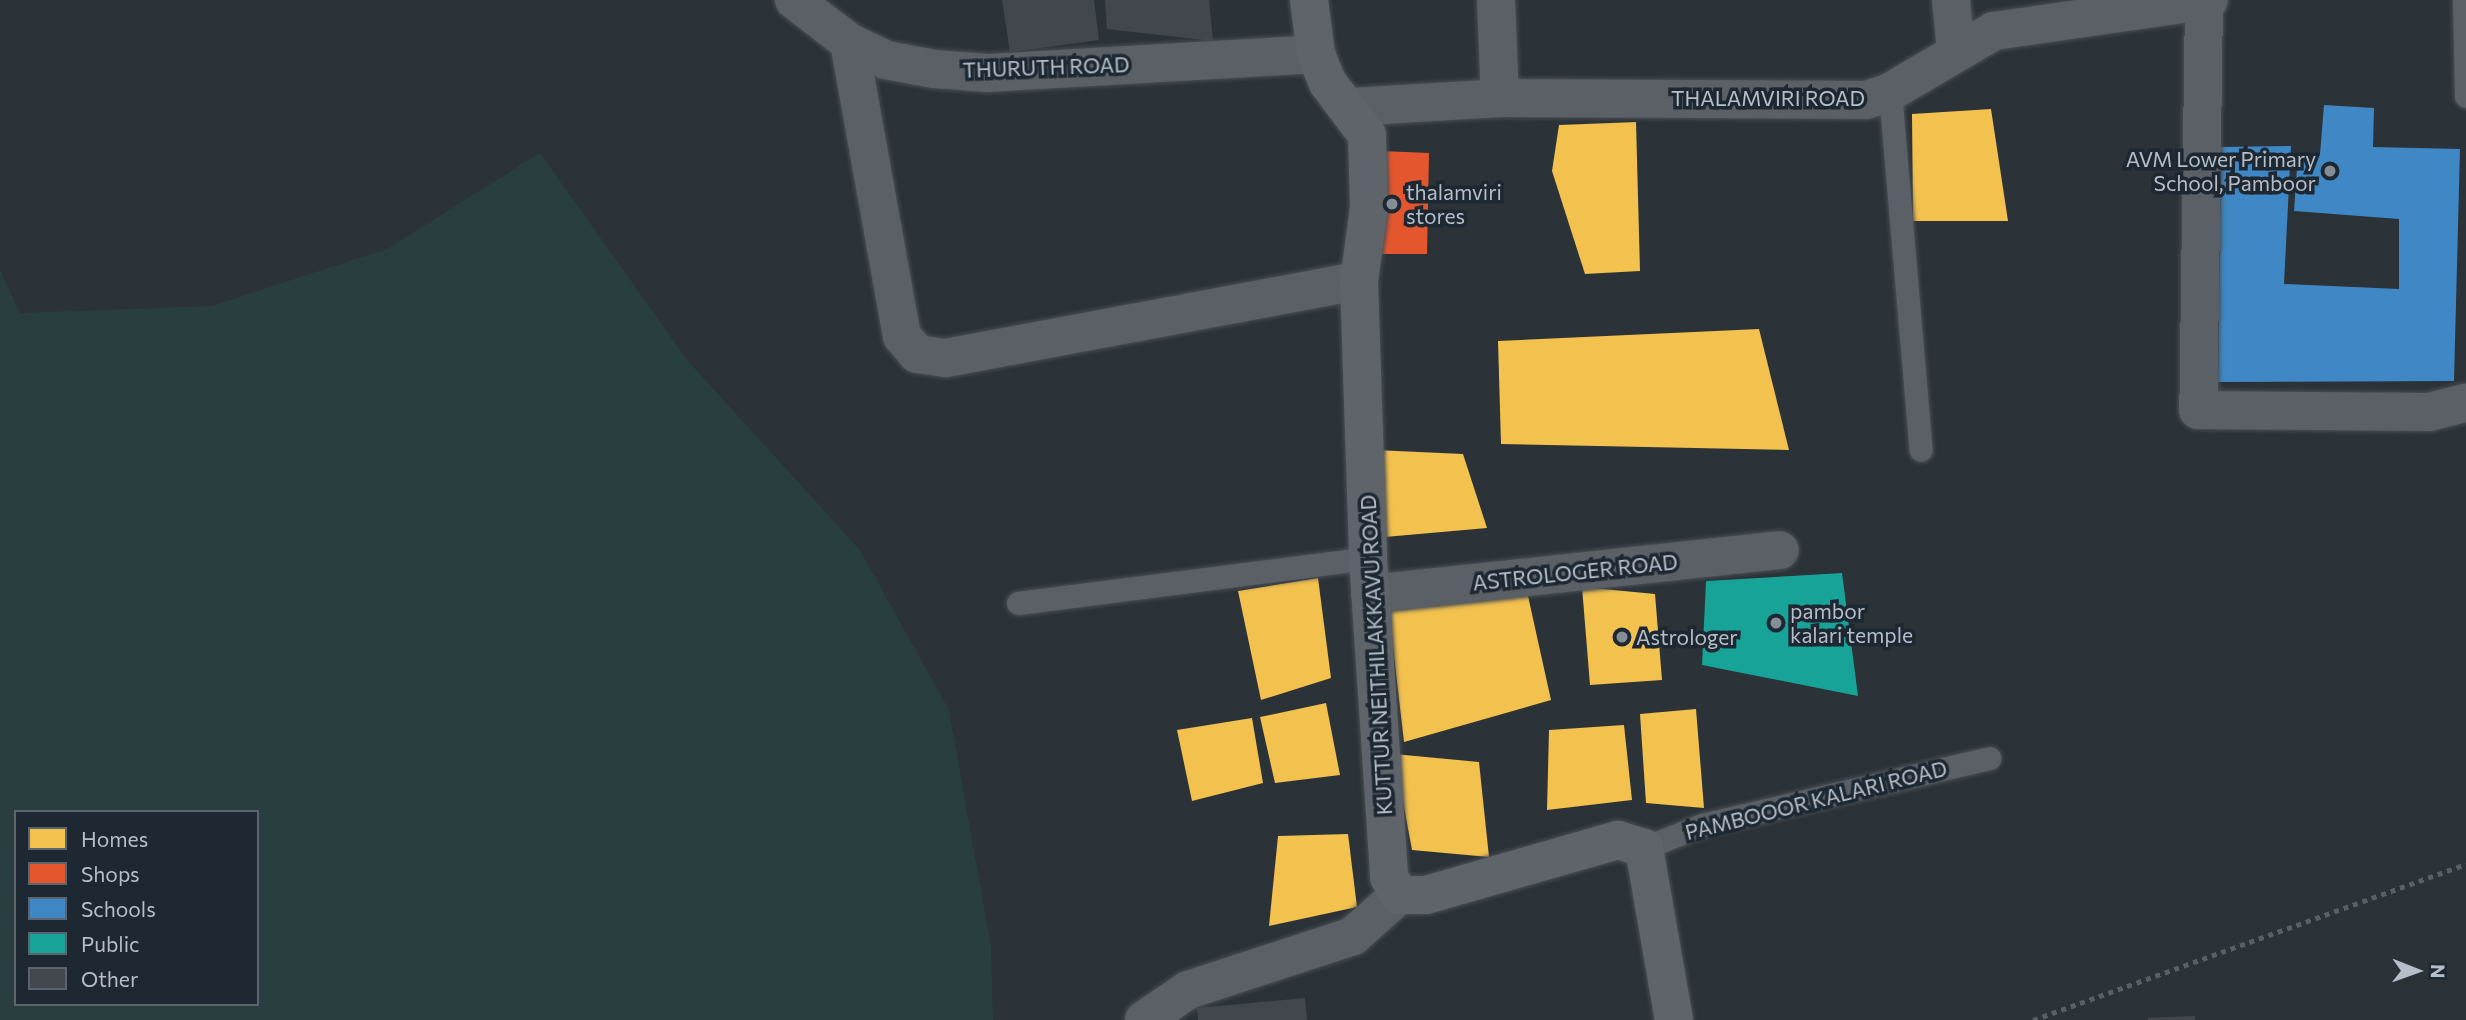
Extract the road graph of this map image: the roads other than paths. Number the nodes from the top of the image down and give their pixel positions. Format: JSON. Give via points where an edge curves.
{"nodes":[{"id":1,"x":794,"y":0,"type":"edge"},
{"id":2,"x":1309,"y":0,"type":"edge"},
{"id":3,"x":1496,"y":0,"type":"edge"},
{"id":4,"x":1951,"y":0,"type":"edge"},
{"id":5,"x":2206,"y":0,"type":"edge"},
{"id":6,"x":2464,"y":0,"type":"edge"},
{"id":7,"x":849,"y":42,"type":"junction"},
{"id":8,"x":1956,"y":50,"type":"junction"},
{"id":9,"x":1316,"y":54,"type":"junction"},
{"id":10,"x":1890,"y":92,"type":"junction"},
{"id":11,"x":2466,"y":96,"type":"edge"},
{"id":12,"x":1500,"y":98,"type":"junction"},
{"id":13,"x":1350,"y":107,"type":"junction"},
{"id":14,"x":1359,"y":281,"type":"junction"},
{"id":15,"x":2466,"y":403,"type":"edge"},
{"id":16,"x":1921,"y":450,"type":"dead end"},
{"id":17,"x":1780,"y":551,"type":"dead end"},
{"id":18,"x":1369,"y":576,"type":"junction"},
{"id":19,"x":1018,"y":603,"type":"dead end"},
{"id":20,"x":1989,"y":758,"type":"dead end"},
{"id":21,"x":1644,"y":848,"type":"junction"},
{"id":22,"x":1399,"y":895,"type":"junction"},
{"id":23,"x":1189,"y":1005,"type":"edge"},
{"id":24,"x":1144,"y":1020,"type":"edge"},
{"id":25,"x":1674,"y":1020,"type":"edge"}],
"edges":[{"from":1,"to":7,"type":"street","name":"THURUTH ROAD"},
{"from":2,"to":9,"type":"street","name":"KUTTUR NEITHILAKKAVU ROAD"},
{"from":3,"to":12,"type":"street"},
{"from":4,"to":8,"type":"street"},
{"from":5,"to":8,"type":"street","name":"THALAMVIRI ROAD","via":[[1994,31]]},
{"from":5,"to":15,"type":"street","via":[[2198,410],[2429,412]]},
{"from":6,"to":11,"type":"lane"},
{"from":7,"to":9,"type":"street","name":"THURUTH ROAD","via":[[886,60],[988,73]]},
{"from":7,"to":14,"type":"street","via":[[902,335],[917,354],[946,358]]},
{"from":8,"to":10,"type":"street","name":"THALAMVIRI ROAD"},
{"from":9,"to":13,"type":"street","name":"KUTTUR NEITHILAKKAVU ROAD","via":[[1328,83]]},
{"from":10,"to":12,"type":"street","name":"THALAMVIRI ROAD","via":[[1866,100]]},
{"from":10,"to":16,"type":"lane"},
{"from":12,"to":13,"type":"street","name":"THALAMVIRI ROAD"},
{"from":13,"to":14,"type":"street","name":"KUTTUR NEITHILAKKAVU ROAD","via":[[1367,135],[1369,208]]},
{"from":14,"to":18,"type":"street","name":"KUTTUR NEITHILAKKAVU ROAD"},
{"from":17,"to":18,"type":"street","name":"ASTROLOGER ROAD"},
{"from":18,"to":19,"type":"lane"},
{"from":18,"to":22,"type":"street","name":"KUTTUR NEITHILAKKAVU ROAD","via":[[1389,877]]},
{"from":20,"to":21,"type":"lane","name":"PAMBOOOR KALARI ROAD","via":[[1702,825]]},
{"from":21,"to":22,"type":"street","via":[[1618,840],[1426,895]]},
{"from":21,"to":25,"type":"street"},
{"from":22,"to":23,"type":"street","via":[[1353,936]]},
{"from":23,"to":24,"type":"street"}]}
